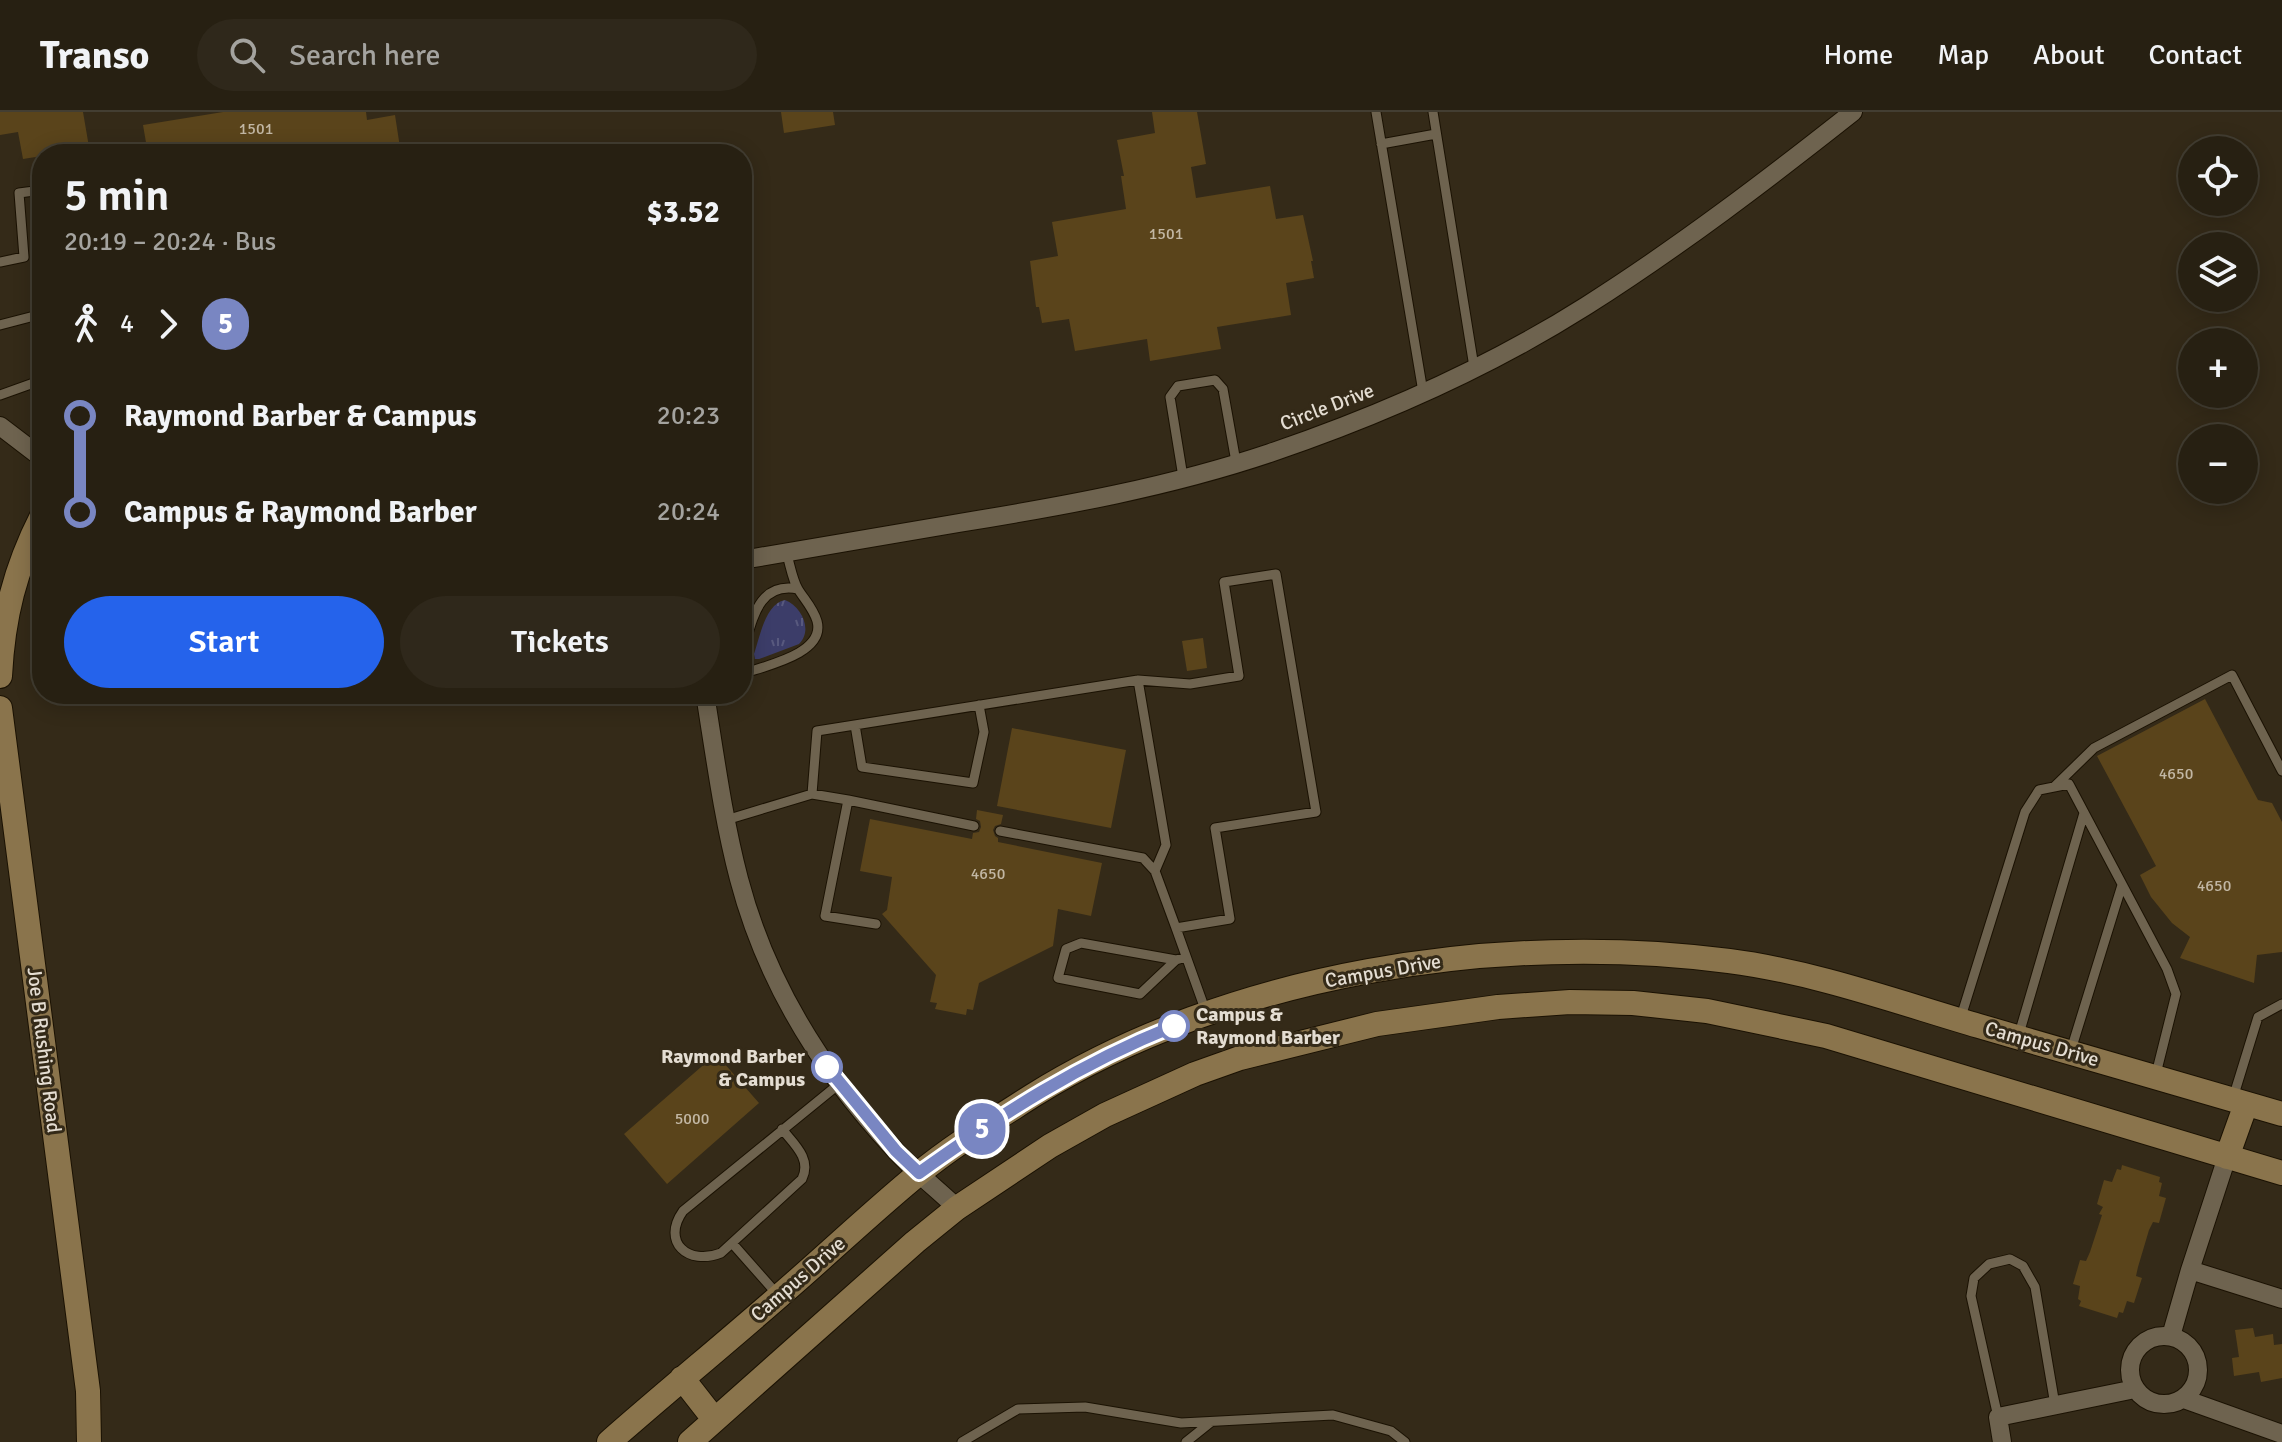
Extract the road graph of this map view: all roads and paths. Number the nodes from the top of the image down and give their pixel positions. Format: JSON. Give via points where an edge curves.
{"nodes":[{"id":1,"x":1376,"y":112,"type":"edge"},
{"id":2,"x":1433,"y":112,"type":"edge"},
{"id":3,"x":1853,"y":112,"type":"edge"},
{"id":4,"x":1436,"y":134,"type":"junction"},
{"id":5,"x":1381,"y":144,"type":"junction"},
{"id":6,"x":32,"y":191,"type":"edge"},
{"id":7,"x":0,"y":262,"type":"edge"},
{"id":8,"x":32,"y":317,"type":"edge"},
{"id":9,"x":0,"y":325,"type":"edge"},
{"id":10,"x":1474,"y":367,"type":"junction"},
{"id":11,"x":32,"y":384,"type":"edge"},
{"id":12,"x":1423,"y":392,"type":"junction"},
{"id":13,"x":0,"y":395,"type":"edge"},
{"id":14,"x":0,"y":426,"type":"edge"},
{"id":15,"x":32,"y":450,"type":"edge"},
{"id":16,"x":1236,"y":462,"type":"junction"},
{"id":17,"x":1183,"y":477,"type":"junction"},
{"id":18,"x":32,"y":539,"type":"edge"},
{"id":19,"x":786,"y":552,"type":"junction"},
{"id":20,"x":752,"y":558,"type":"edge"},
{"id":21,"x":798,"y":589,"type":"junction"},
{"id":22,"x":752,"y":622,"type":"edge"},
{"id":23,"x":1,"y":646,"type":"edge"},
{"id":24,"x":752,"y":670,"type":"edge"},
{"id":25,"x":0,"y":676,"type":"edge"},
{"id":26,"x":1138,"y":680,"type":"junction"},
{"id":27,"x":707,"y":704,"type":"edge"},
{"id":28,"x":979,"y":705,"type":"junction"},
{"id":29,"x":0,"y":708,"type":"edge"},
{"id":30,"x":855,"y":725,"type":"junction"},
{"id":31,"x":2282,"y":771,"type":"edge"},
{"id":32,"x":2054,"y":787,"type":"junction"},
{"id":33,"x":812,"y":794,"type":"junction"},
{"id":34,"x":848,"y":800,"type":"junction"},
{"id":35,"x":2084,"y":813,"type":"junction"},
{"id":36,"x":726,"y":820,"type":"junction"},
{"id":37,"x":974,"y":826,"type":"dead end"},
{"id":38,"x":1000,"y":831,"type":"dead end"},
{"id":39,"x":1155,"y":871,"type":"junction"},
{"id":40,"x":2122,"y":885,"type":"junction"},
{"id":41,"x":876,"y":924,"type":"dead end"},
{"id":42,"x":1176,"y":928,"type":"junction"},
{"id":43,"x":1181,"y":959,"type":"junction"},
{"id":44,"x":2282,"y":1004,"type":"edge"},
{"id":45,"x":1207,"y":1015,"type":"junction"},
{"id":46,"x":1960,"y":1020,"type":"junction"},
{"id":47,"x":2018,"y":1038,"type":"junction"},
{"id":48,"x":2070,"y":1053,"type":"junction"},
{"id":49,"x":2155,"y":1077,"type":"junction"},
{"id":50,"x":839,"y":1084,"type":"junction"},
{"id":51,"x":2239,"y":1102,"type":"junction"},
{"id":52,"x":2282,"y":1114,"type":"edge"},
{"id":53,"x":782,"y":1129,"type":"junction"},
{"id":54,"x":2227,"y":1157,"type":"junction"},
{"id":55,"x":919,"y":1173,"type":"junction"},
{"id":56,"x":2282,"y":1173,"type":"edge"},
{"id":57,"x":957,"y":1208,"type":"junction"},
{"id":58,"x":732,"y":1243,"type":"junction"},
{"id":59,"x":2190,"y":1270,"type":"junction"},
{"id":60,"x":780,"y":1296,"type":"junction"},
{"id":61,"x":2282,"y":1299,"type":"edge"},
{"id":62,"x":2171,"y":1336,"type":"junction"},
{"id":63,"x":682,"y":1378,"type":"junction"},
{"id":64,"x":2135,"y":1389,"type":"junction"},
{"id":65,"x":88,"y":1391,"type":"junction"},
{"id":66,"x":2184,"y":1399,"type":"junction"},
{"id":67,"x":2055,"y":1405,"type":"junction"},
{"id":68,"x":1998,"y":1417,"type":"junction"},
{"id":69,"x":714,"y":1419,"type":"junction"},
{"id":70,"x":1211,"y":1422,"type":"junction"},
{"id":71,"x":2282,"y":1434,"type":"edge"},
{"id":72,"x":89,"y":1442,"type":"edge"},
{"id":73,"x":100,"y":1442,"type":"edge"},
{"id":74,"x":609,"y":1442,"type":"edge"},
{"id":75,"x":690,"y":1442,"type":"edge"},
{"id":76,"x":962,"y":1442,"type":"edge"},
{"id":77,"x":1186,"y":1442,"type":"edge"},
{"id":78,"x":1405,"y":1442,"type":"edge"},
{"id":79,"x":2002,"y":1442,"type":"edge"}],
"edges":[{"from":1,"to":5,"type":"lane"},
{"from":2,"to":4,"type":"lane"},
{"from":3,"to":10,"type":"street","name":"Circle Drive","via":[[1658,258],[1584,307]]},
{"from":4,"to":5,"type":"lane"},
{"from":4,"to":10,"type":"lane"},
{"from":5,"to":12,"type":"lane"},
{"from":6,"to":7,"type":"lane","via":[[19,193],[24,257]]},
{"from":8,"to":9,"type":"lane"},
{"from":10,"to":12,"type":"street","name":"Circle Drive"},
{"from":11,"to":13,"type":"lane"},
{"from":12,"to":16,"type":"street","name":"Circle Drive","via":[[1355,422]]},
{"from":14,"to":15,"type":"street"},
{"from":16,"to":17,"type":"street","name":"Circle Drive"},
{"from":16,"to":17,"type":"lane","via":[[1223,389],[1215,380],[1178,386],[1170,397]]},
{"from":17,"to":19,"type":"street","name":"Circle Drive","via":[[1091,501]]},
{"from":18,"to":23,"type":"main road","via":[[12,586]]},
{"from":19,"to":20,"type":"street","name":"Circle Drive"},
{"from":19,"to":21,"type":"lane"},
{"from":21,"to":22,"type":"lane","via":[[773,590]]},
{"from":21,"to":24,"type":"lane","via":[[817,622],[814,642],[804,651]]},
{"from":23,"to":25,"type":"main road"},
{"from":26,"to":28,"type":"lane"},
{"from":26,"to":39,"type":"lane","via":[[1166,845]]},
{"from":26,"to":42,"type":"lane","via":[[1190,684],[1239,676],[1224,582],[1276,574],[1316,812],[1215,828],[1230,919]]},
{"from":27,"to":36,"type":"street"},
{"from":28,"to":30,"type":"lane"},
{"from":28,"to":30,"type":"lane","via":[[984,732],[973,783],[862,767]]},
{"from":29,"to":65,"type":"main road","name":"Joe B Rushing Road"},
{"from":30,"to":33,"type":"lane","via":[[817,731]]},
{"from":31,"to":32,"type":"lane","via":[[2232,675],[2094,748]]},
{"from":32,"to":35,"type":"lane","via":[[2069,784]]},
{"from":32,"to":46,"type":"lane","via":[[2039,790],[2025,812]]},
{"from":33,"to":34,"type":"lane"},
{"from":33,"to":36,"type":"lane"},
{"from":34,"to":37,"type":"lane"},
{"from":34,"to":41,"type":"lane","via":[[825,916]]},
{"from":35,"to":40,"type":"lane"},
{"from":35,"to":47,"type":"lane"},
{"from":36,"to":50,"type":"street","via":[[757,936],[814,1050]]},
{"from":38,"to":39,"type":"lane","via":[[1143,858]]},
{"from":39,"to":42,"type":"lane"},
{"from":40,"to":48,"type":"lane"},
{"from":40,"to":49,"type":"lane","via":[[2176,994]]},
{"from":42,"to":43,"type":"lane"},
{"from":43,"to":43,"type":"lane","via":[[1081,943],[1066,949],[1058,978],[1140,994]]},
{"from":43,"to":45,"type":"lane"},
{"from":44,"to":51,"type":"lane","via":[[2258,1017]]},
{"from":45,"to":46,"type":"main road","name":"Campus Drive","via":[[1352,975],[1487,955],[1577,950],[1731,961],[1857,989]]},
{"from":45,"to":55,"type":"main road","name":"Campus Drive","via":[[1085,1066]]},
{"from":46,"to":47,"type":"main road","name":"Campus Drive"},
{"from":47,"to":48,"type":"main road","name":"Campus Drive"},
{"from":48,"to":49,"type":"main road","name":"Campus Drive"},
{"from":49,"to":51,"type":"main road","name":"Campus Drive"},
{"from":50,"to":53,"type":"lane"},
{"from":50,"to":55,"type":"street"},
{"from":51,"to":52,"type":"main road","name":"Campus Drive"},
{"from":51,"to":54,"type":"main road"},
{"from":53,"to":58,"type":"lane","via":[[805,1159],[807,1170]]},
{"from":53,"to":58,"type":"lane","via":[[677,1220],[677,1243],[685,1253],[709,1258]]},
{"from":54,"to":56,"type":"main road"},
{"from":54,"to":57,"type":"main road","via":[[1811,1033],[1707,1011],[1570,1002],[1377,1024],[1240,1058],[1105,1115]]},
{"from":54,"to":59,"type":"street"},
{"from":55,"to":57,"type":"street"},
{"from":55,"to":60,"type":"main road","name":"Campus Drive"},
{"from":57,"to":69,"type":"main road"},
{"from":58,"to":60,"type":"lane"},
{"from":59,"to":61,"type":"street"},
{"from":59,"to":62,"type":"street"},
{"from":60,"to":63,"type":"main road","name":"Campus Drive"},
{"from":62,"to":64,"type":"street","via":[[2139,1346],[2129,1366]]},
{"from":62,"to":66,"type":"street","via":[[2196,1358],[2197,1380]]},
{"from":63,"to":69,"type":"main road"},
{"from":63,"to":74,"type":"main road","name":"Campus Drive"},
{"from":64,"to":66,"type":"street","via":[[2152,1403]]},
{"from":64,"to":67,"type":"street"},
{"from":65,"to":72,"type":"main road","name":"Joe B Rushing Road"},
{"from":65,"to":73,"type":"main road","name":"Joe B Rushing Road"},
{"from":66,"to":71,"type":"street"},
{"from":67,"to":68,"type":"street"},
{"from":67,"to":68,"type":"lane","via":[[2035,1287],[2023,1266],[2010,1259],[1989,1264],[1974,1278],[1971,1296]]},
{"from":68,"to":79,"type":"street"},
{"from":69,"to":75,"type":"main road"},
{"from":70,"to":76,"type":"lane","via":[[1181,1423],[1085,1407],[1018,1409]]},
{"from":70,"to":77,"type":"lane"},
{"from":70,"to":78,"type":"lane","via":[[1333,1415],[1391,1431]]}]}
